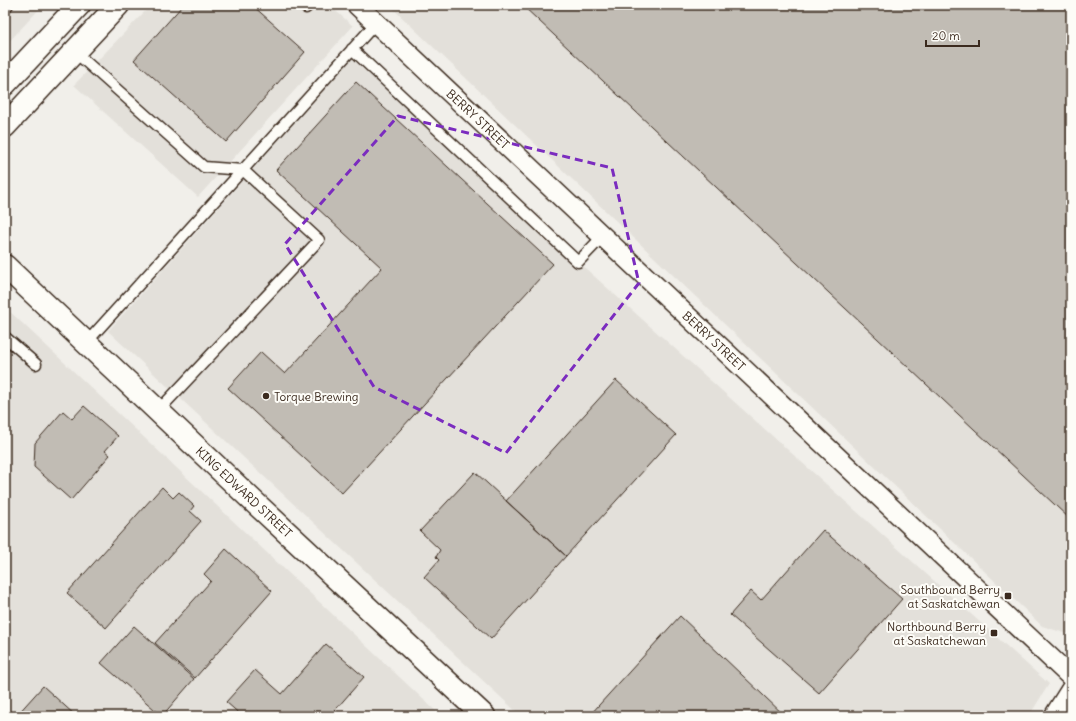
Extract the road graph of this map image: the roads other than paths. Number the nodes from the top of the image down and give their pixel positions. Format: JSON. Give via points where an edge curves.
{"nodes":[{"id":1,"x":8,"y":5,"type":"edge"},
{"id":2,"x":79,"y":5,"type":"edge"},
{"id":3,"x":118,"y":5,"type":"edge"},
{"id":4,"x":303,"y":5,"type":"edge"},
{"id":5,"x":309,"y":5,"type":"edge"},
{"id":6,"x":357,"y":5,"type":"edge"},
{"id":7,"x":5,"y":8,"type":"edge"},
{"id":8,"x":376,"y":23,"type":"junction"},
{"id":9,"x":352,"y":49,"type":"junction"},
{"id":10,"x":74,"y":52,"type":"junction"},
{"id":11,"x":5,"y":84,"type":"edge"},
{"id":12,"x":5,"y":126,"type":"edge"},
{"id":13,"x":242,"y":170,"type":"junction"},
{"id":14,"x":603,"y":236,"type":"junction"},
{"id":15,"x":5,"y":266,"type":"edge"},
{"id":16,"x":5,"y":337,"type":"edge"},
{"id":17,"x":86,"y":343,"type":"junction"},
{"id":18,"x":36,"y":364,"type":"dead end"},
{"id":19,"x":158,"y":411,"type":"junction"},
{"id":20,"x":1071,"y":677,"type":"edge"},
{"id":21,"x":1071,"y":689,"type":"edge"},
{"id":22,"x":484,"y":716,"type":"edge"},
{"id":23,"x":1054,"y":716,"type":"edge"}],
"edges":[{"from":1,"to":7,"type":"lane"},
{"from":2,"to":11,"type":"main road"},
{"from":3,"to":10,"type":"main road"},
{"from":4,"to":5,"type":"lane","via":[[306,8]]},
{"from":6,"to":8,"type":"street","name":"BERRY STREET"},
{"from":8,"to":9,"type":"lane"},
{"from":8,"to":14,"type":"street","name":"BERRY STREET"},
{"from":9,"to":13,"type":"lane"},
{"from":9,"to":14,"type":"lane","via":[[578,262]]},
{"from":10,"to":12,"type":"main road"},
{"from":10,"to":13,"type":"lane","via":[[204,167]]},
{"from":13,"to":17,"type":"lane"},
{"from":13,"to":19,"type":"lane","via":[[319,240]]},
{"from":14,"to":20,"type":"street","name":"BERRY STREET"},
{"from":15,"to":17,"type":"main road","name":"KING EDWARD STREET"},
{"from":16,"to":18,"type":"lane"},
{"from":17,"to":19,"type":"main road","name":"KING EDWARD STREET"},
{"from":19,"to":22,"type":"main road","name":"KING EDWARD STREET"},
{"from":21,"to":23,"type":"street"}]}
